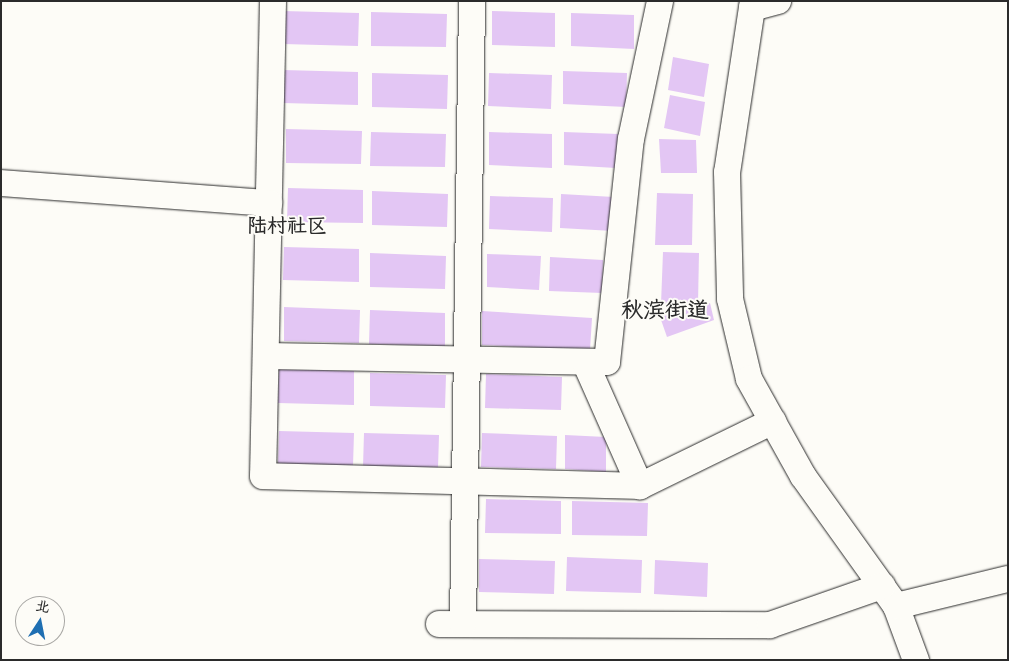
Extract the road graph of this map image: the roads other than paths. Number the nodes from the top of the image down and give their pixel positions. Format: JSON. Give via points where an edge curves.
{"nodes":[{"id":1,"x":273,"y":1,"type":"edge"},
{"id":2,"x":472,"y":1,"type":"edge"},
{"id":3,"x":660,"y":1,"type":"edge"},
{"id":4,"x":778,"y":1,"type":"edge"},
{"id":5,"x":753,"y":5,"type":"edge"},
{"id":6,"x":1,"y":183,"type":"edge"},
{"id":7,"x":269,"y":203,"type":"junction"},
{"id":8,"x":266,"y":356,"type":"junction"},
{"id":9,"x":468,"y":360,"type":"junction"},
{"id":10,"x":585,"y":362,"type":"junction"},
{"id":11,"x":772,"y":421,"type":"junction"},
{"id":12,"x":466,"y":485,"type":"junction"},
{"id":13,"x":640,"y":486,"type":"junction"},
{"id":14,"x":1008,"y":579,"type":"edge"},
{"id":15,"x":889,"y":596,"type":"junction"},
{"id":16,"x":916,"y":660,"type":"edge"}],
"edges":[{"from":1,"to":7,"type":"street"},
{"from":2,"to":9,"type":"street"},
{"from":3,"to":10,"type":"street","via":[[631,140],[607,362]]},
{"from":4,"to":5,"type":"street"},
{"from":5,"to":11,"type":"street","via":[[726,172],[730,299],[749,380]]},
{"from":6,"to":7,"type":"street"},
{"from":7,"to":8,"type":"street"},
{"from":8,"to":9,"type":"street"},
{"from":8,"to":12,"type":"street","via":[[263,476]]},
{"from":9,"to":10,"type":"street"},
{"from":9,"to":12,"type":"street"},
{"from":10,"to":13,"type":"street"},
{"from":11,"to":13,"type":"street"},
{"from":11,"to":15,"type":"street","via":[[803,476]]},
{"from":12,"to":13,"type":"street"},
{"from":12,"to":15,"type":"street","via":[[451,624],[770,625]]},
{"from":14,"to":15,"type":"street"},
{"from":15,"to":16,"type":"street"}]}
